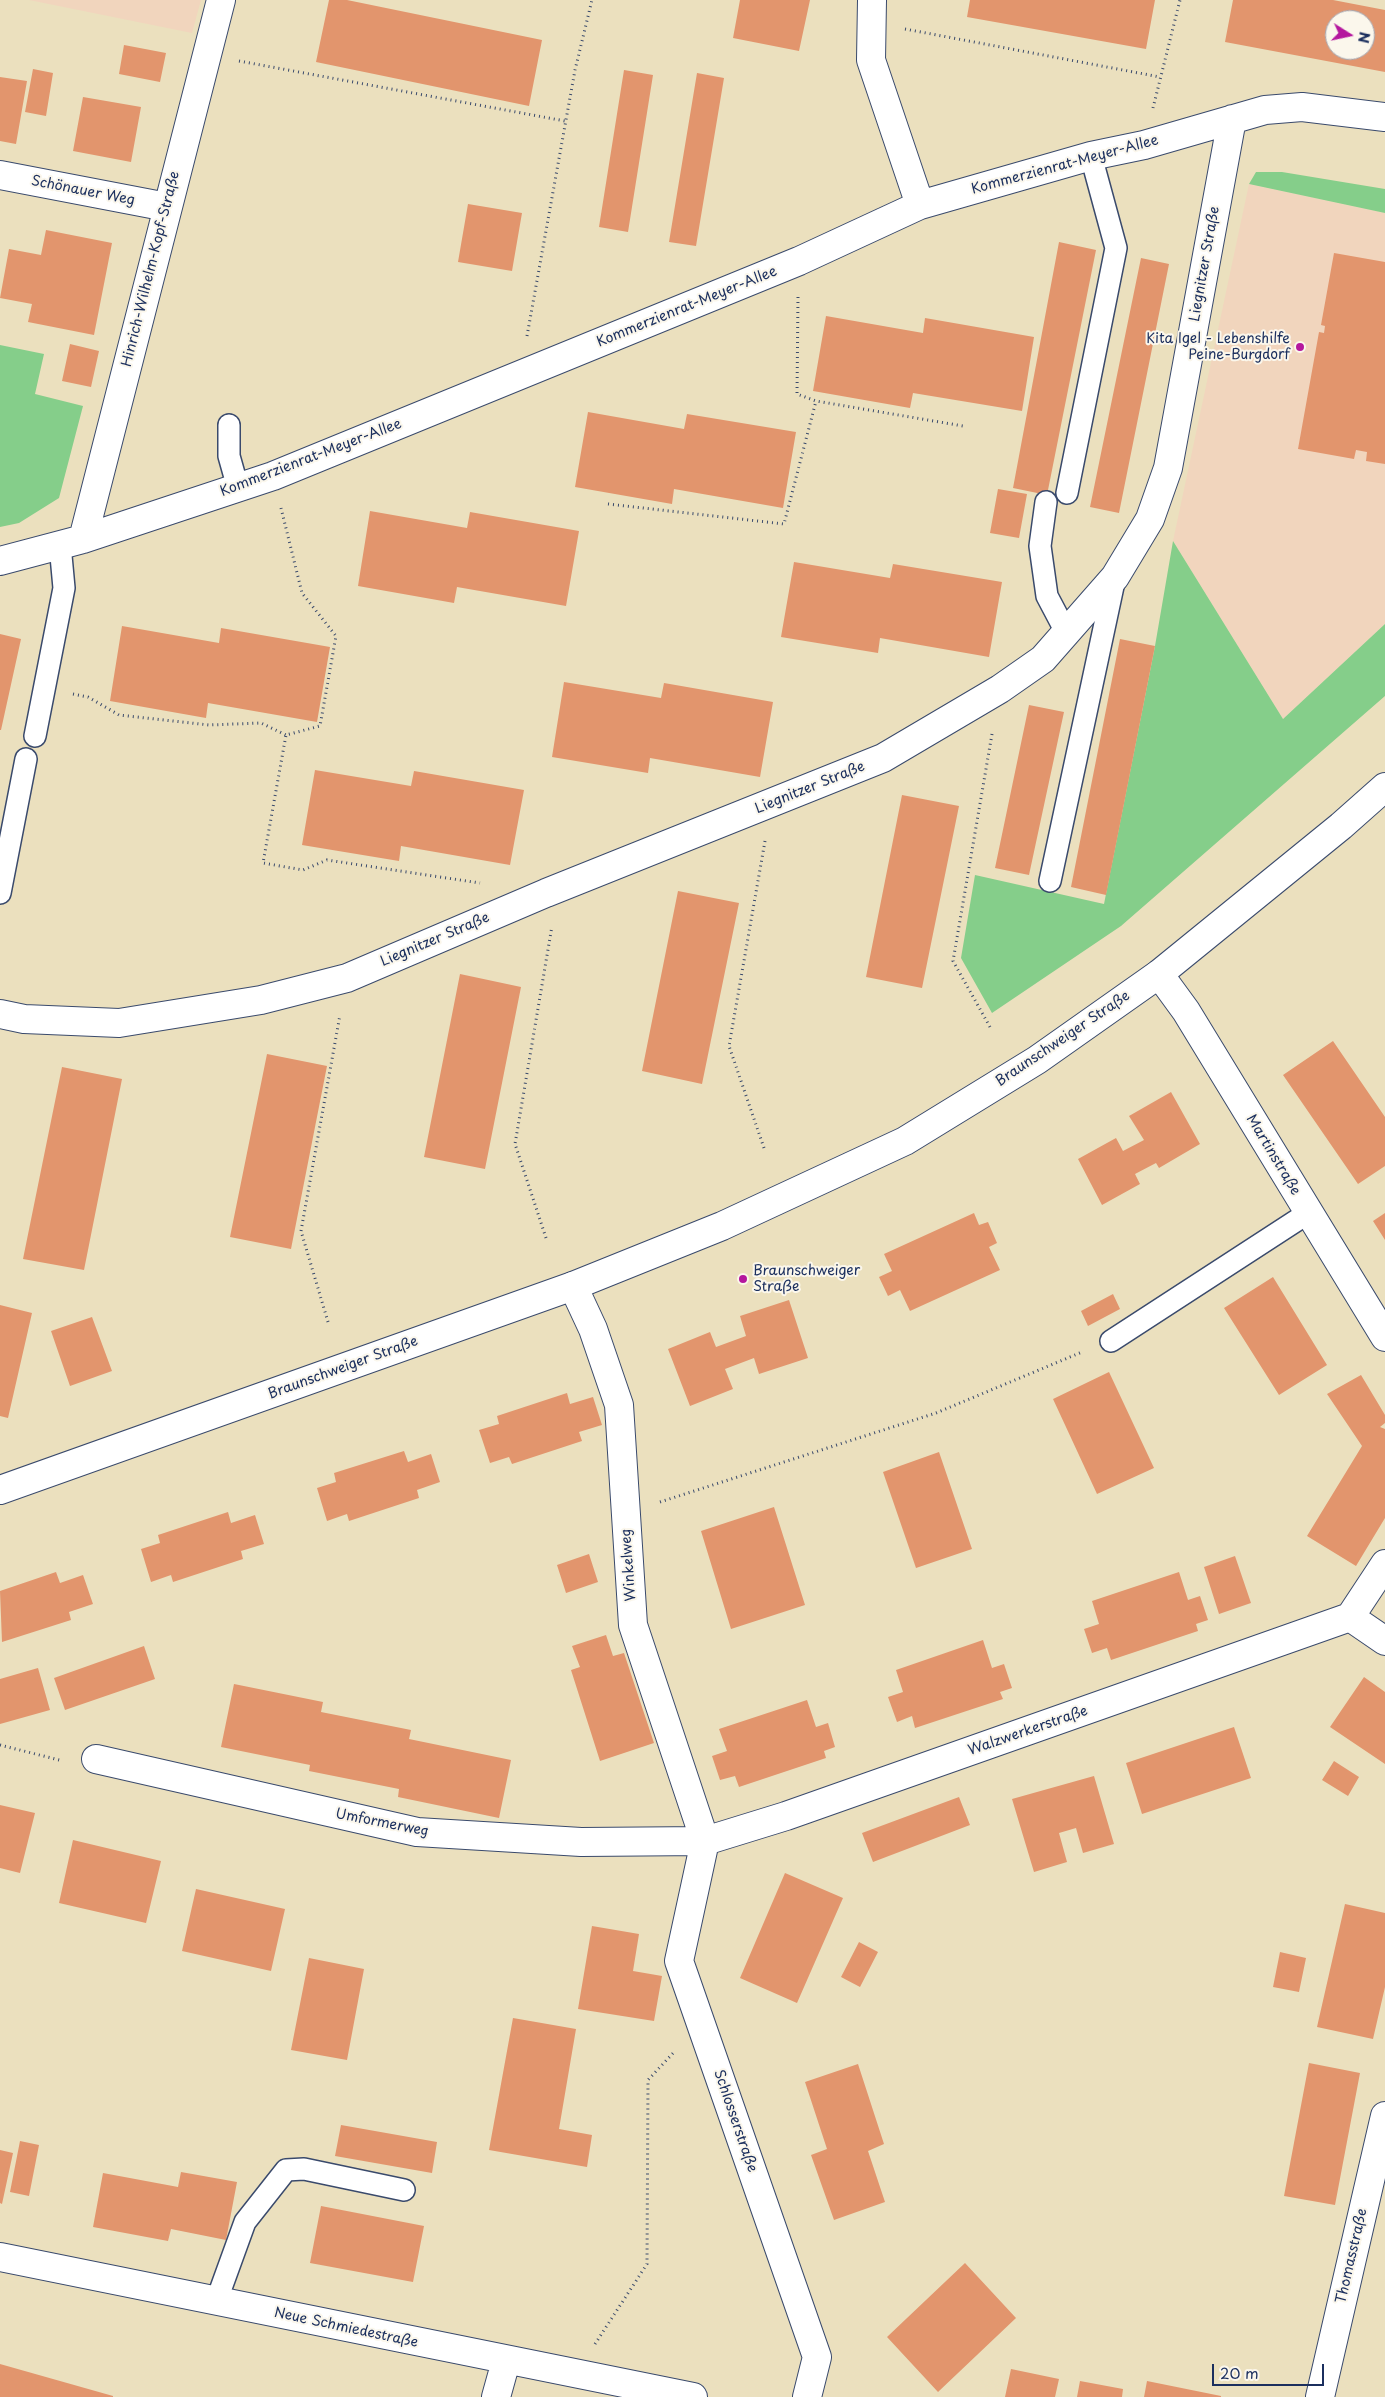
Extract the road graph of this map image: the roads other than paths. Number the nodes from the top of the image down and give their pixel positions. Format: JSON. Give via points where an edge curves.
{"nodes":[{"id":1,"x":220,"y":0,"type":"edge"},
{"id":2,"x":872,"y":11,"type":"edge"},
{"id":3,"x":1385,"y":116,"type":"edge"},
{"id":4,"x":1232,"y":119,"type":"junction"},
{"id":5,"x":1090,"y":156,"type":"junction"},
{"id":6,"x":0,"y":175,"type":"edge"},
{"id":7,"x":920,"y":205,"type":"junction"},
{"id":8,"x":167,"y":208,"type":"junction"},
{"id":9,"x":228,"y":425,"type":"dead end"},
{"id":10,"x":238,"y":488,"type":"junction"},
{"id":11,"x":1068,"y":493,"type":"dead end"},
{"id":12,"x":1046,"y":502,"type":"dead end"},
{"id":13,"x":72,"y":542,"type":"junction"},
{"id":14,"x":0,"y":561,"type":"edge"},
{"id":15,"x":1115,"y":577,"type":"junction"},
{"id":16,"x":1066,"y":632,"type":"junction"},
{"id":17,"x":34,"y":736,"type":"dead end"},
{"id":18,"x":26,"y":759,"type":"dead end"},
{"id":19,"x":1385,"y":787,"type":"edge"},
{"id":20,"x":1050,"y":880,"type":"dead end"},
{"id":21,"x":0,"y":893,"type":"edge"},
{"id":22,"x":1160,"y":974,"type":"junction"},
{"id":23,"x":0,"y":1014,"type":"edge"},
{"id":24,"x":1308,"y":1213,"type":"junction"},
{"id":25,"x":573,"y":1286,"type":"junction"},
{"id":26,"x":1385,"y":1336,"type":"edge"},
{"id":27,"x":1111,"y":1341,"type":"road end"},
{"id":28,"x":0,"y":1490,"type":"edge"},
{"id":29,"x":1385,"y":1564,"type":"edge"},
{"id":30,"x":1350,"y":1617,"type":"junction"},
{"id":31,"x":1385,"y":1641,"type":"edge"},
{"id":32,"x":96,"y":1758,"type":"road end"},
{"id":33,"x":705,"y":1841,"type":"junction"},
{"id":34,"x":1385,"y":2116,"type":"edge"},
{"id":35,"x":404,"y":2190,"type":"dead end"},
{"id":36,"x":0,"y":2257,"type":"edge"},
{"id":37,"x":216,"y":2302,"type":"junction"},
{"id":38,"x":506,"y":2361,"type":"junction"},
{"id":39,"x":496,"y":2397,"type":"edge"},
{"id":40,"x":693,"y":2397,"type":"edge"},
{"id":41,"x":807,"y":2397,"type":"edge"},
{"id":42,"x":1320,"y":2397,"type":"edge"}],
"edges":[{"from":1,"to":8,"type":"street","name":"Hinrich-Wilhelm-Kopf-Straße"},
{"from":2,"to":7,"type":"street","via":[[871,60]]},
{"from":3,"to":4,"type":"street","name":"Kommerzienrat-Meyer-Allee","via":[[1302,107],[1265,110]]},
{"from":4,"to":5,"type":"street","name":"Kommerzienrat-Meyer-Allee","via":[[1144,145]]},
{"from":4,"to":15,"type":"street","name":"Liegnitzer Straße","via":[[1168,468],[1150,519]]},
{"from":5,"to":7,"type":"street","name":"Kommerzienrat-Meyer-Allee"},
{"from":5,"to":11,"type":"lane","via":[[1116,248]]},
{"from":6,"to":8,"type":"street","name":"Schönauer Weg"},
{"from":7,"to":10,"type":"street","name":"Kommerzienrat-Meyer-Allee","via":[[799,261]]},
{"from":8,"to":13,"type":"street","name":"Hinrich-Wilhelm-Kopf-Straße"},
{"from":9,"to":10,"type":"lane","via":[[229,456]]},
{"from":10,"to":13,"type":"street","name":"Kommerzienrat-Meyer-Allee"},
{"from":12,"to":16,"type":"lane","via":[[1040,546],[1048,596]]},
{"from":13,"to":14,"type":"street","name":"Kommerzienrat-Meyer-Allee"},
{"from":13,"to":17,"type":"lane"},
{"from":15,"to":16,"type":"street","name":"Liegnitzer Straße"},
{"from":15,"to":20,"type":"lane"},
{"from":16,"to":23,"type":"street","name":"Liegnitzer Straße","via":[[1043,658],[1000,689],[883,758],[546,893],[347,978],[260,1000],[118,1023],[24,1019]]},
{"from":18,"to":21,"type":"lane"},
{"from":19,"to":22,"type":"street","name":"Braunschweiger Straße"},
{"from":22,"to":24,"type":"street","name":"Martinstraße","via":[[1186,1010]]},
{"from":22,"to":25,"type":"street","name":"Braunschweiger Straße","via":[[1037,1060],[905,1141],[722,1226]]},
{"from":24,"to":26,"type":"street","name":"Martinstraße"},
{"from":24,"to":27,"type":"lane"},
{"from":25,"to":28,"type":"street","name":"Braunschweiger Straße"},
{"from":25,"to":33,"type":"street","name":"Winkelweg","via":[[593,1329],[619,1405],[633,1626]]},
{"from":29,"to":30,"type":"street"},
{"from":30,"to":31,"type":"street"},
{"from":30,"to":33,"type":"street","name":"Walzwerkerstraße"},
{"from":32,"to":33,"type":"street","name":"Umformerweg","via":[[417,1832],[581,1842]]},
{"from":33,"to":41,"type":"street","name":"Schlosserstraße","via":[[679,1961],[817,2357]]},
{"from":34,"to":42,"type":"street","name":"Thomasstraße"},
{"from":35,"to":37,"type":"lane","via":[[304,2169],[286,2170],[246,2222]]},
{"from":36,"to":37,"type":"street","name":"Neue Schmiedestraße"},
{"from":37,"to":38,"type":"street","name":"Neue Schmiedestraße"},
{"from":38,"to":39,"type":"street"},
{"from":38,"to":40,"type":"street","name":"Neue Schmiedestraße"}]}
